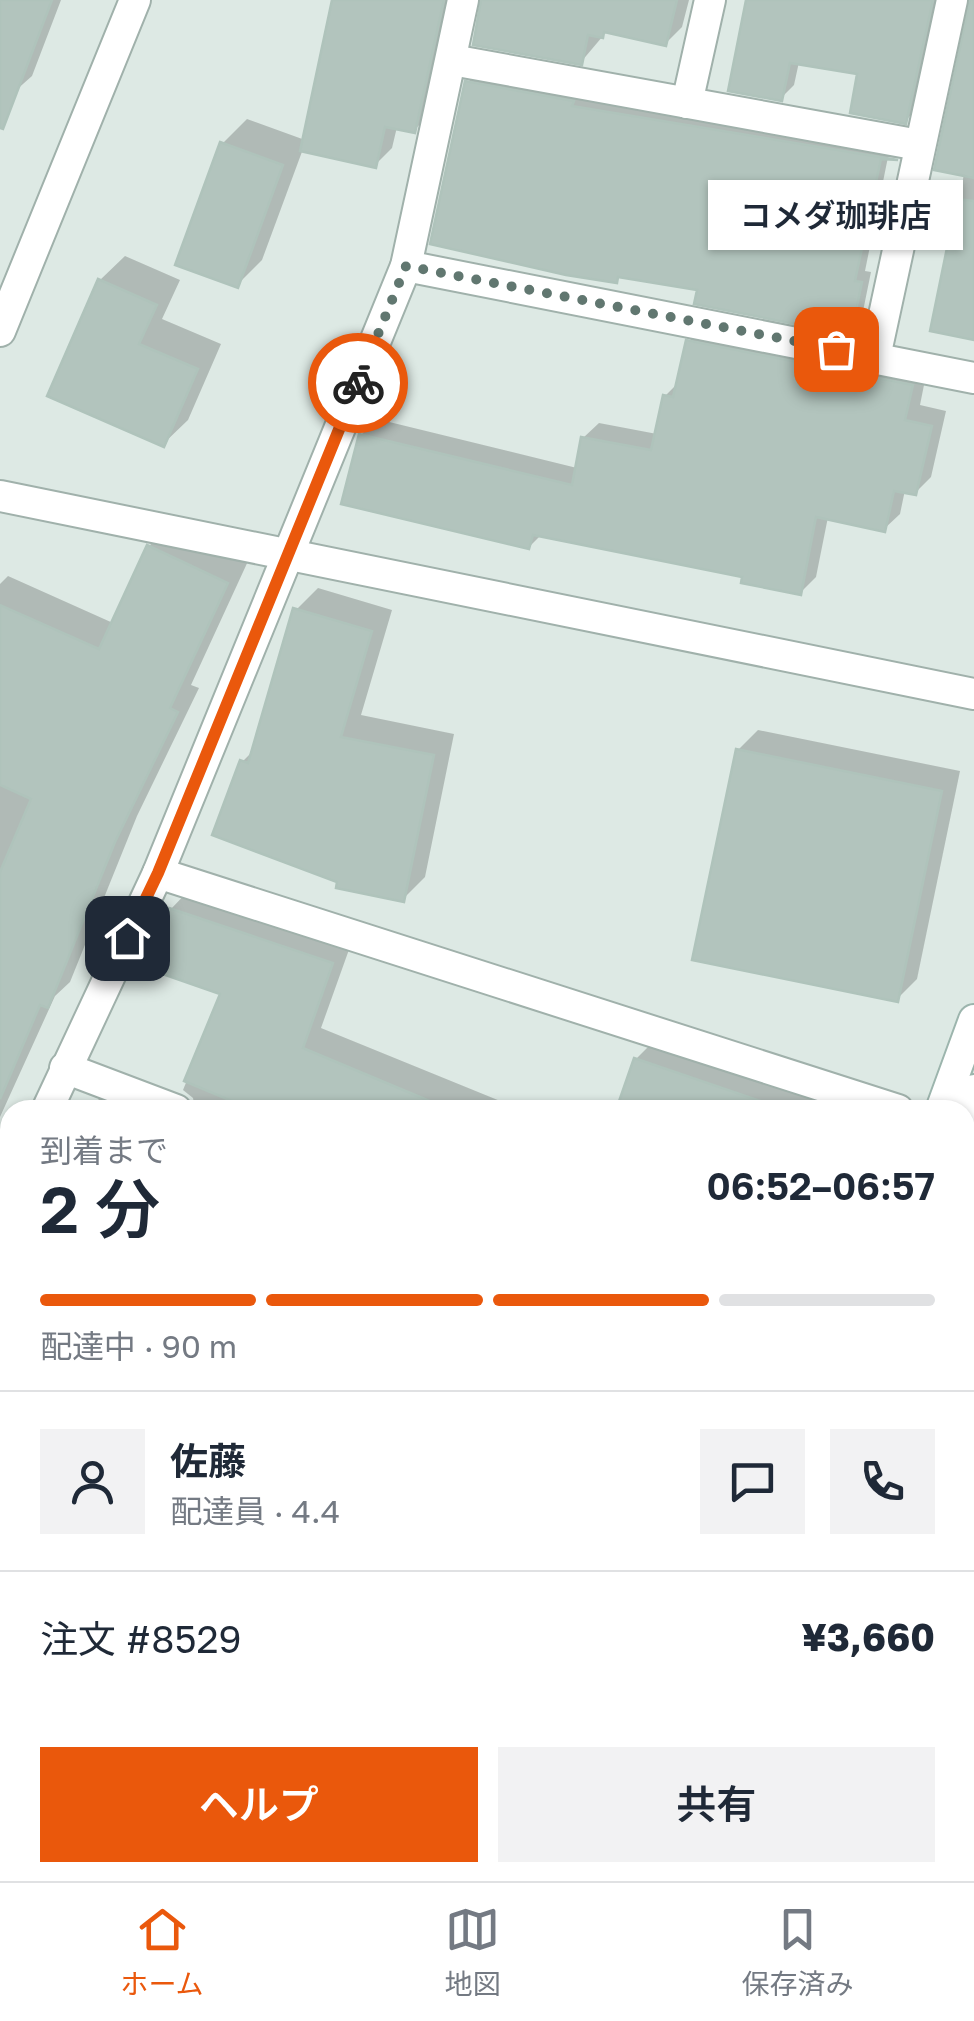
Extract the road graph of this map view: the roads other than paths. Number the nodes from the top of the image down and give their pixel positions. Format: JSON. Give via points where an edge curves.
{"nodes":[{"id":1,"x":135,"y":0,"type":"edge"},
{"id":2,"x":463,"y":0,"type":"edge"},
{"id":3,"x":710,"y":0,"type":"edge"},
{"id":4,"x":952,"y":0,"type":"edge"},
{"id":5,"x":452,"y":60,"type":"junction"},
{"id":6,"x":687,"y":103,"type":"junction"},
{"id":7,"x":919,"y":145,"type":"junction"},
{"id":8,"x":406,"y":266,"type":"junction"},
{"id":9,"x":0,"y":331,"type":"edge"},
{"id":10,"x":875,"y":357,"type":"junction"},
{"id":11,"x":974,"y":378,"type":"edge"},
{"id":12,"x":0,"y":496,"type":"edge"},
{"id":13,"x":288,"y":554,"type":"junction"},
{"id":14,"x":974,"y":694,"type":"edge"},
{"id":15,"x":158,"y":873,"type":"junction"},
{"id":16,"x":974,"y":1020,"type":"edge"},
{"id":17,"x":65,"y":1068,"type":"junction"},
{"id":18,"x":51,"y":1100,"type":"edge"},
{"id":19,"x":150,"y":1100,"type":"edge"},
{"id":20,"x":867,"y":1100,"type":"edge"},
{"id":21,"x":945,"y":1100,"type":"edge"}],
"edges":[{"from":1,"to":9,"type":"street"},
{"from":2,"to":5,"type":"street"},
{"from":3,"to":6,"type":"street"},
{"from":4,"to":7,"type":"street"},
{"from":5,"to":6,"type":"street"},
{"from":5,"to":8,"type":"street"},
{"from":6,"to":7,"type":"street"},
{"from":7,"to":10,"type":"street"},
{"from":8,"to":10,"type":"street"},
{"from":8,"to":13,"type":"street"},
{"from":10,"to":11,"type":"street"},
{"from":12,"to":13,"type":"street"},
{"from":13,"to":14,"type":"street"},
{"from":13,"to":15,"type":"street"},
{"from":15,"to":17,"type":"street"},
{"from":15,"to":20,"type":"street"},
{"from":16,"to":21,"type":"street"},
{"from":17,"to":18,"type":"street"},
{"from":17,"to":19,"type":"street"}]}
